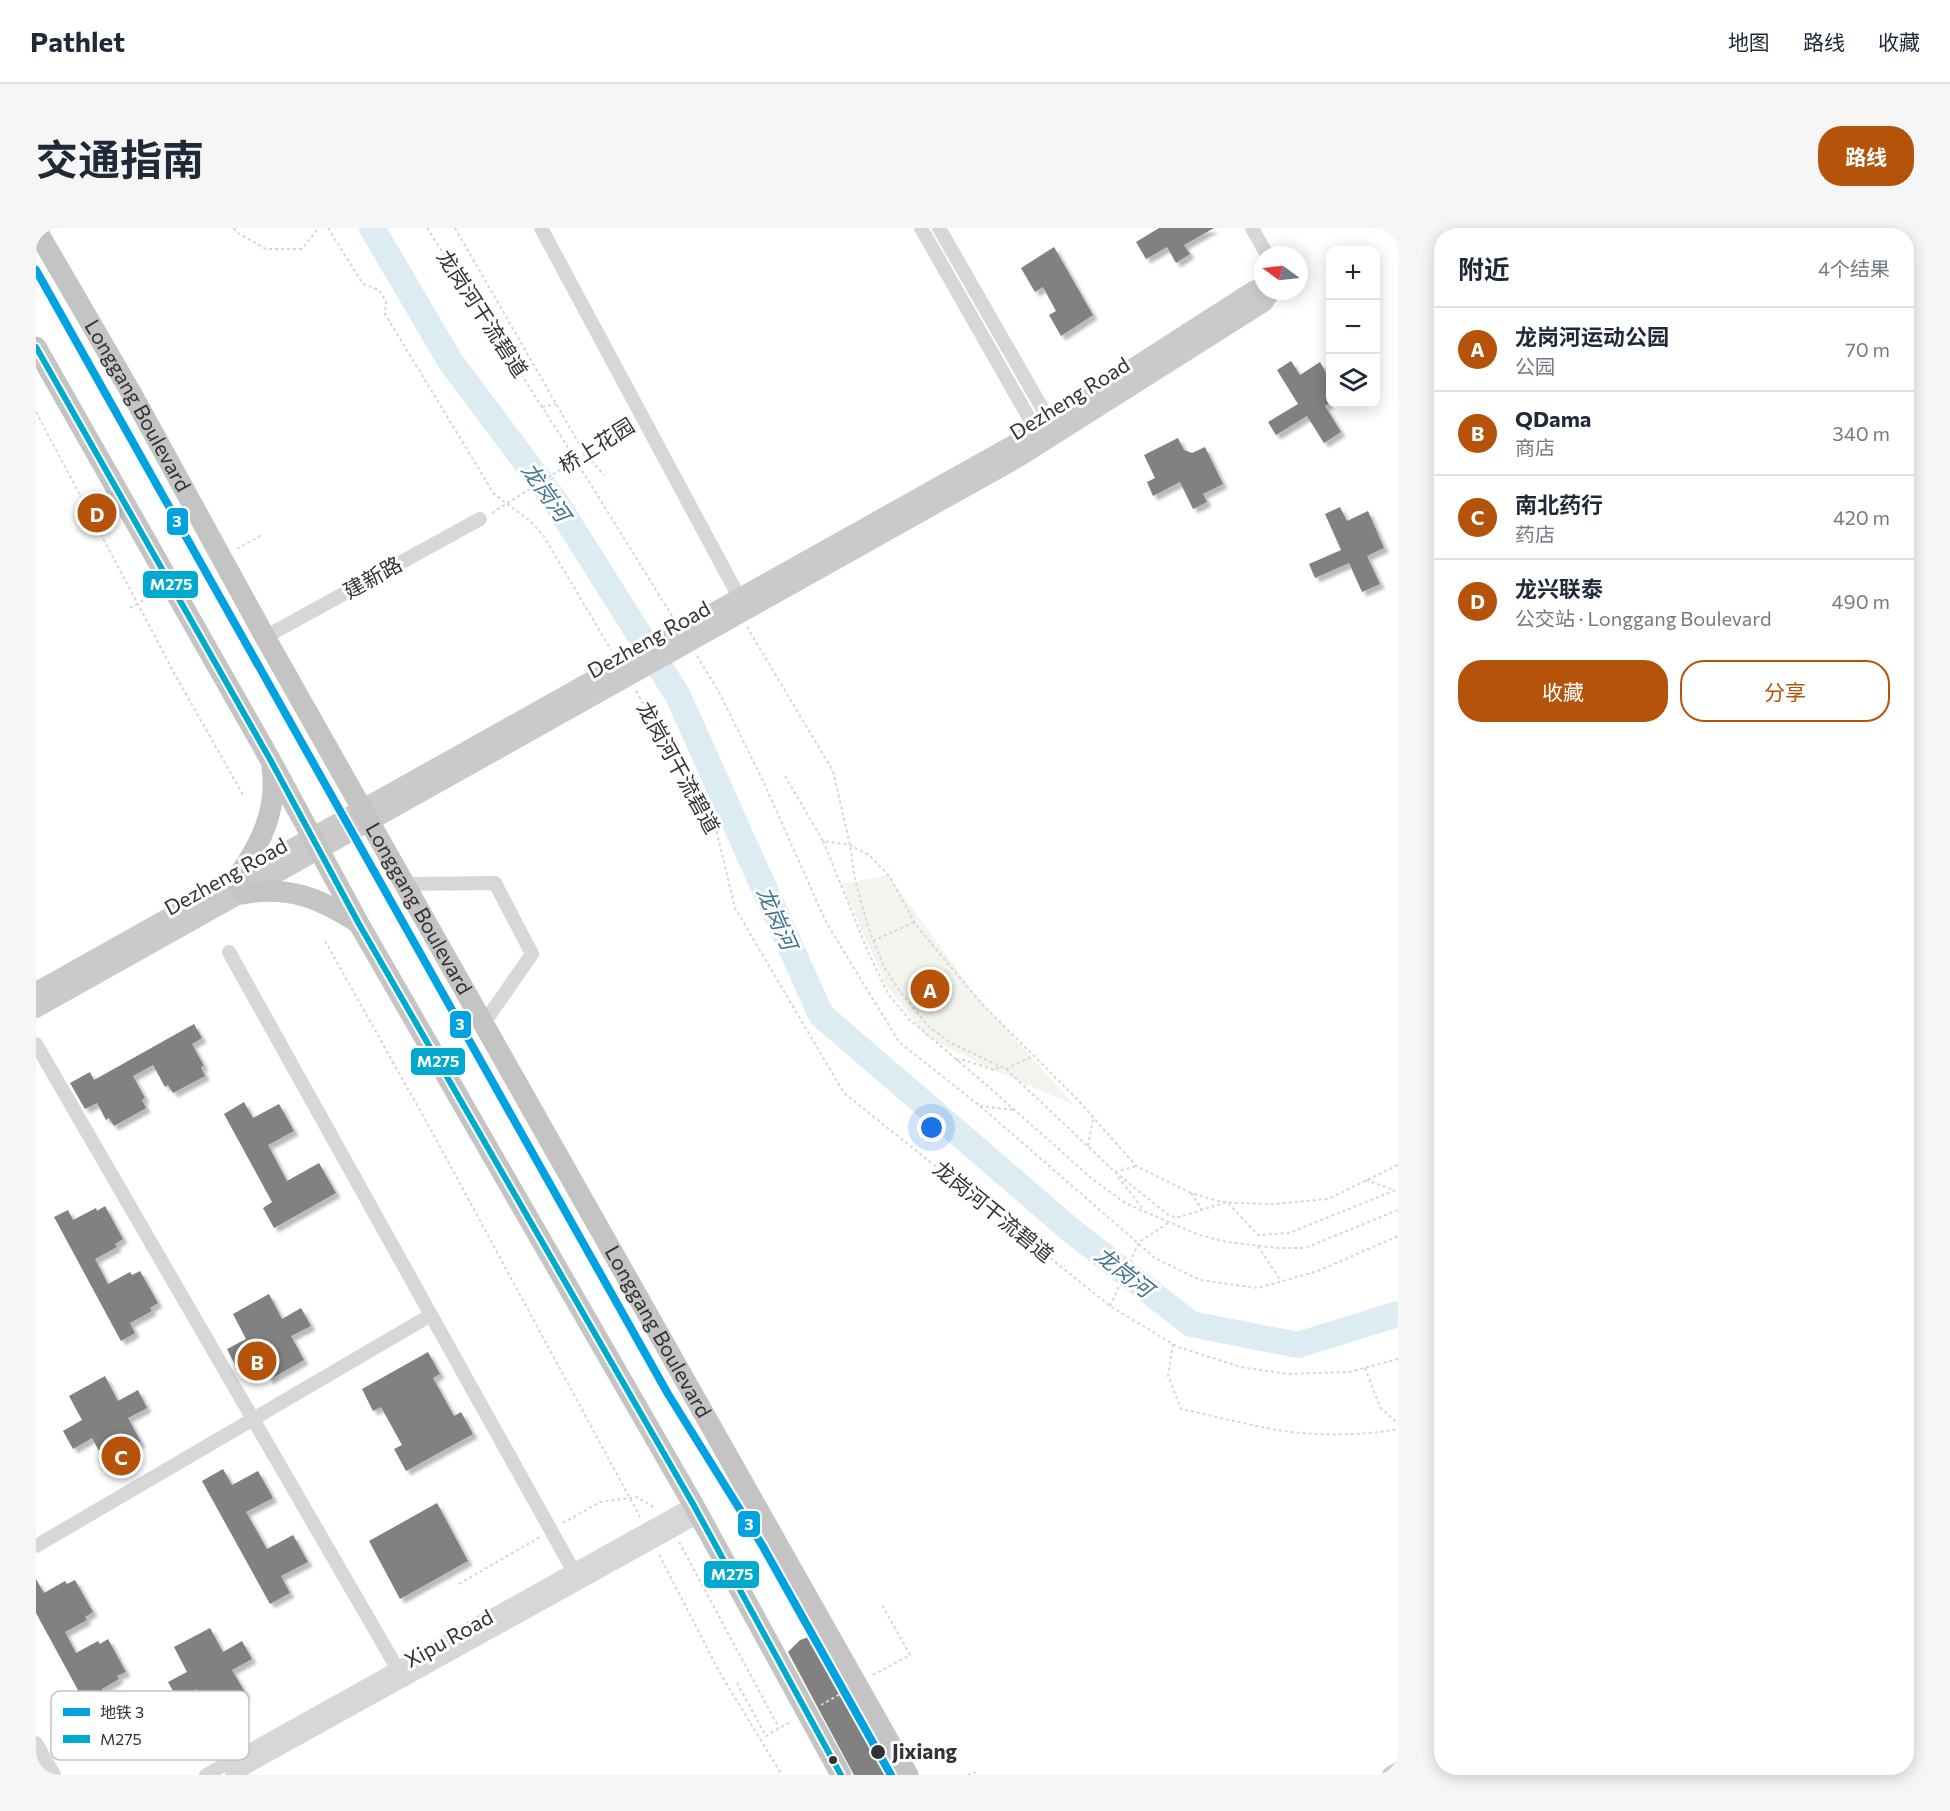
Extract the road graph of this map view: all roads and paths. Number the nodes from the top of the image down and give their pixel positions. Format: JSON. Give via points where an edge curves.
{"nodes":[{"id":1,"x":234,"y":228,"type":"edge"},
{"id":2,"x":316,"y":228,"type":"edge"},
{"id":3,"x":328,"y":228,"type":"edge"},
{"id":4,"x":427,"y":228,"type":"edge"},
{"id":5,"x":454,"y":228,"type":"edge"},
{"id":6,"x":541,"y":228,"type":"edge"},
{"id":7,"x":921,"y":228,"type":"edge"},
{"id":8,"x":939,"y":228,"type":"edge"},
{"id":9,"x":1252,"y":228,"type":"edge"},
{"id":10,"x":36,"y":229,"type":"edge"},
{"id":11,"x":1262,"y":246,"type":"edge"},
{"id":12,"x":1254,"y":290,"type":"edge"},
{"id":13,"x":1266,"y":300,"type":"edge"},
{"id":14,"x":36,"y":347,"type":"edge"},
{"id":15,"x":556,"y":404,"type":"junction"},
{"id":16,"x":542,"y":407,"type":"junction"},
{"id":17,"x":36,"y":412,"type":"edge"},
{"id":18,"x":642,"y":418,"type":"junction"},
{"id":19,"x":1046,"y":432,"type":"junction"},
{"id":20,"x":585,"y":454,"type":"junction"},
{"id":21,"x":603,"y":475,"type":"dead end"},
{"id":22,"x":486,"y":516,"type":"joint"},
{"id":23,"x":263,"y":534,"type":"dead end"},
{"id":24,"x":232,"y":551,"type":"dead end"},
{"id":25,"x":212,"y":562,"type":"dead end"},
{"id":26,"x":181,"y":580,"type":"dead end"},
{"id":27,"x":160,"y":591,"type":"dead end"},
{"id":28,"x":739,"y":606,"type":"junction"},
{"id":29,"x":130,"y":608,"type":"dead end"},
{"id":30,"x":675,"y":622,"type":"dead end"},
{"id":31,"x":265,"y":637,"type":"junction"},
{"id":32,"x":694,"y":652,"type":"dead end"},
{"id":33,"x":613,"y":654,"type":"dead end"},
{"id":34,"x":631,"y":683,"type":"dead end"},
{"id":35,"x":271,"y":761,"type":"junction"},
{"id":36,"x":785,"y":776,"type":"dead end"},
{"id":37,"x":243,"y":795,"type":"dead end"},
{"id":38,"x":366,"y":815,"type":"junction"},
{"id":39,"x":823,"y":841,"type":"junction"},
{"id":40,"x":315,"y":844,"type":"junction"},
{"id":41,"x":850,"y":845,"type":"junction"},
{"id":42,"x":405,"y":884,"type":"junction"},
{"id":43,"x":239,"y":886,"type":"junction"},
{"id":44,"x":914,"y":922,"type":"junction"},
{"id":45,"x":359,"y":924,"type":"junction"},
{"id":46,"x":325,"y":941,"type":"dead end"},
{"id":47,"x":873,"y":941,"type":"junction"},
{"id":48,"x":229,"y":952,"type":"dead end"},
{"id":49,"x":36,"y":990,"type":"edge"},
{"id":50,"x":36,"y":1009,"type":"edge"},
{"id":51,"x":484,"y":1023,"type":"junction"},
{"id":52,"x":36,"y":1044,"type":"edge"},
{"id":53,"x":1033,"y":1056,"type":"junction"},
{"id":54,"x":956,"y":1060,"type":"junction"},
{"id":55,"x":1000,"y":1066,"type":"junction"},
{"id":56,"x":1006,"y":1069,"type":"junction"},
{"id":57,"x":980,"y":1106,"type":"junction"},
{"id":58,"x":1016,"y":1110,"type":"junction"},
{"id":59,"x":1094,"y":1119,"type":"junction"},
{"id":60,"x":1088,"y":1146,"type":"junction"},
{"id":61,"x":1398,"y":1165,"type":"edge"},
{"id":62,"x":1136,"y":1166,"type":"junction"},
{"id":63,"x":1115,"y":1172,"type":"junction"},
{"id":64,"x":1366,"y":1180,"type":"junction"},
{"id":65,"x":1398,"y":1188,"type":"edge"},
{"id":66,"x":1394,"y":1190,"type":"junction"},
{"id":67,"x":1191,"y":1192,"type":"junction"},
{"id":68,"x":1227,"y":1202,"type":"junction"},
{"id":69,"x":1202,"y":1210,"type":"junction"},
{"id":70,"x":1398,"y":1210,"type":"edge"},
{"id":71,"x":1146,"y":1212,"type":"junction"},
{"id":72,"x":1169,"y":1222,"type":"junction"},
{"id":73,"x":1398,"y":1236,"type":"edge"},
{"id":74,"x":1139,"y":1242,"type":"junction"},
{"id":75,"x":1258,"y":1245,"type":"junction"},
{"id":76,"x":1281,"y":1281,"type":"junction"},
{"id":77,"x":1110,"y":1306,"type":"junction"},
{"id":78,"x":431,"y":1315,"type":"junction"},
{"id":79,"x":1173,"y":1344,"type":"junction"},
{"id":80,"x":1398,"y":1359,"type":"edge"},
{"id":81,"x":1365,"y":1368,"type":"junction"},
{"id":82,"x":253,"y":1419,"type":"junction"},
{"id":83,"x":1398,"y":1424,"type":"edge"},
{"id":84,"x":1398,"y":1429,"type":"edge"},
{"id":85,"x":696,"y":1510,"type":"junction"},
{"id":86,"x":664,"y":1514,"type":"dead end"},
{"id":87,"x":560,"y":1525,"type":"dead end"},
{"id":88,"x":675,"y":1534,"type":"dead end"},
{"id":89,"x":650,"y":1536,"type":"junction"},
{"id":90,"x":540,"y":1537,"type":"dead end"},
{"id":91,"x":36,"y":1546,"type":"edge"},
{"id":92,"x":573,"y":1570,"type":"junction"},
{"id":93,"x":459,"y":1584,"type":"dead end"},
{"id":94,"x":881,"y":1603,"type":"dead end"},
{"id":95,"x":400,"y":1674,"type":"junction"},
{"id":96,"x":871,"y":1677,"type":"dead end"},
{"id":97,"x":737,"y":1683,"type":"dead end"},
{"id":98,"x":842,"y":1693,"type":"dead end"},
{"id":99,"x":816,"y":1707,"type":"dead end"},
{"id":100,"x":798,"y":1718,"type":"dead end"},
{"id":101,"x":779,"y":1728,"type":"junction"},
{"id":102,"x":36,"y":1743,"type":"edge"},
{"id":103,"x":1398,"y":1771,"type":"edge"},
{"id":104,"x":228,"y":1772,"type":"edge"},
{"id":105,"x":54,"y":1775,"type":"edge"},
{"id":106,"x":206,"y":1775,"type":"edge"},
{"id":107,"x":782,"y":1775,"type":"edge"},
{"id":108,"x":842,"y":1775,"type":"edge"},
{"id":109,"x":909,"y":1775,"type":"edge"},
{"id":110,"x":968,"y":1775,"type":"edge"},
{"id":111,"x":976,"y":1775,"type":"edge"},
{"id":112,"x":1391,"y":1775,"type":"edge"}],
"edges":[{"from":1,"to":2,"type":"path","via":[[266,249],[302,249]]},
{"from":3,"to":33,"type":"path","via":[[363,284],[379,290],[386,302],[385,315],[494,494],[543,535]]},
{"from":4,"to":16,"type":"path","name":"龙岗河干流碧道"},
{"from":5,"to":15,"type":"path"},
{"from":6,"to":18,"type":"street"},
{"from":7,"to":19,"type":"street"},
{"from":8,"to":19,"type":"street"},
{"from":9,"to":11,"type":"street"},
{"from":10,"to":31,"type":"highway","name":"Longgang Boulevard"},
{"from":12,"to":19,"type":"main road","name":"Dezheng Road"},
{"from":13,"to":19,"type":"main road","name":"Dezheng Road"},
{"from":14,"to":35,"type":"highway"},
{"from":15,"to":16,"type":"path"},
{"from":15,"to":20,"type":"path"},
{"from":16,"to":30,"type":"path","name":"龙岗河干流碧道"},
{"from":17,"to":37,"type":"path"},
{"from":18,"to":20,"type":"path","name":"桥上花园"},
{"from":18,"to":28,"type":"street"},
{"from":19,"to":28,"type":"main road","name":"Dezheng Road"},
{"from":20,"to":21,"type":"path"},
{"from":20,"to":22,"type":"path","name":"桥上花园"},
{"from":22,"to":31,"type":"street","name":"建新路"},
{"from":23,"to":24,"type":"path"},
{"from":25,"to":26,"type":"path"},
{"from":27,"to":29,"type":"path"},
{"from":28,"to":38,"type":"main road","name":"Dezheng Road"},
{"from":28,"to":41,"type":"path","via":[[833,771]]},
{"from":31,"to":38,"type":"highway","name":"Longgang Boulevard"},
{"from":32,"to":57,"type":"path","via":[[764,783],[826,922],[899,1042]]},
{"from":34,"to":77,"type":"path","name":"龙岗河干流碧道","via":[[716,829],[735,908],[844,1093]]},
{"from":35,"to":40,"type":"highway"},
{"from":35,"to":43,"type":"highway","via":[[274,782],[269,817]]},
{"from":36,"to":39,"type":"path"},
{"from":38,"to":40,"type":"main road","name":"Dezheng Road"},
{"from":38,"to":42,"type":"highway","name":"Longgang Boulevard"},
{"from":39,"to":41,"type":"path"},
{"from":39,"to":54,"type":"path","via":[[889,995],[909,1019]]},
{"from":40,"to":43,"type":"main road","name":"Dezheng Road"},
{"from":40,"to":45,"type":"highway"},
{"from":41,"to":44,"type":"path","via":[[868,855],[890,877]]},
{"from":41,"to":47,"type":"path","via":[[855,879]]},
{"from":42,"to":51,"type":"highway","name":"Longgang Boulevard"},
{"from":42,"to":51,"type":"street","via":[[495,883],[532,954]]},
{"from":43,"to":45,"type":"highway","via":[[306,896]]},
{"from":43,"to":49,"type":"main road","name":"Dezheng Road"},
{"from":43,"to":50,"type":"main road","name":"Dezheng Road"},
{"from":44,"to":47,"type":"path"},
{"from":44,"to":53,"type":"path","via":[[983,1005]]},
{"from":45,"to":85,"type":"highway"},
{"from":46,"to":89,"type":"path"},
{"from":47,"to":55,"type":"path","via":[[884,967],[929,1027],[953,1044]]},
{"from":48,"to":78,"type":"street"},
{"from":51,"to":109,"type":"highway","name":"Longgang Boulevard"},
{"from":52,"to":82,"type":"street"},
{"from":53,"to":56,"type":"path"},
{"from":53,"to":59,"type":"path"},
{"from":54,"to":55,"type":"path","via":[[994,1070]]},
{"from":54,"to":58,"type":"path"},
{"from":55,"to":56,"type":"path"},
{"from":56,"to":60,"type":"path"},
{"from":57,"to":58,"type":"path"},
{"from":57,"to":74,"type":"path"},
{"from":58,"to":71,"type":"path","via":[[1091,1178],[1125,1203]]},
{"from":59,"to":60,"type":"path"},
{"from":59,"to":62,"type":"path"},
{"from":60,"to":63,"type":"path"},
{"from":61,"to":64,"type":"path"},
{"from":62,"to":63,"type":"path"},
{"from":62,"to":67,"type":"path"},
{"from":63,"to":69,"type":"path","via":[[1176,1218]]},
{"from":63,"to":71,"type":"path"},
{"from":64,"to":66,"type":"path"},
{"from":64,"to":68,"type":"path","via":[[1328,1199],[1274,1204]]},
{"from":65,"to":66,"type":"path"},
{"from":66,"to":68,"type":"path","via":[[1289,1233],[1258,1235]]},
{"from":67,"to":68,"type":"path"},
{"from":67,"to":69,"type":"path"},
{"from":68,"to":69,"type":"path"},
{"from":70,"to":75,"type":"path","via":[[1305,1248]]},
{"from":71,"to":72,"type":"path"},
{"from":72,"to":74,"type":"path"},
{"from":72,"to":75,"type":"path","via":[[1199,1235]]},
{"from":73,"to":76,"type":"path","via":[[1318,1271]]},
{"from":74,"to":76,"type":"path","via":[[1155,1258],[1200,1280],[1258,1288]]},
{"from":74,"to":77,"type":"path"},
{"from":75,"to":76,"type":"path"},
{"from":77,"to":79,"type":"path","name":"龙岗河干流碧道"},
{"from":78,"to":82,"type":"street"},
{"from":78,"to":92,"type":"street"},
{"from":79,"to":81,"type":"path","name":"龙岗河干流碧道","via":[[1241,1367],[1287,1374]]},
{"from":79,"to":84,"type":"path","via":[[1167,1376],[1181,1409],[1279,1430],[1321,1433]]},
{"from":80,"to":81,"type":"path","name":"龙岗河干流碧道"},
{"from":81,"to":83,"type":"path","via":[[1380,1407]]},
{"from":82,"to":91,"type":"street"},
{"from":82,"to":95,"type":"street"},
{"from":85,"to":89,"type":"street","name":"Xipu Road"},
{"from":85,"to":108,"type":"highway"},
{"from":86,"to":87,"type":"path","via":[[637,1497],[600,1502]]},
{"from":88,"to":101,"type":"path"},
{"from":89,"to":92,"type":"street","name":"Xipu Road"},
{"from":89,"to":95,"type":"street","name":"Xipu Road"},
{"from":89,"to":107,"type":"path","via":[[720,1673]]},
{"from":90,"to":93,"type":"path"},
{"from":92,"to":95,"type":"street","name":"Xipu Road"},
{"from":94,"to":96,"type":"path","via":[[910,1655]]},
{"from":95,"to":104,"type":"street","name":"Xipu Road"},
{"from":97,"to":101,"type":"path","via":[[766,1736]]},
{"from":98,"to":99,"type":"path"},
{"from":100,"to":101,"type":"path"},
{"from":102,"to":105,"type":"street"},
{"from":103,"to":112,"type":"main road"},
{"from":104,"to":106,"type":"street","name":"Xipu Road"},
{"from":110,"to":111,"type":"path"}]}
